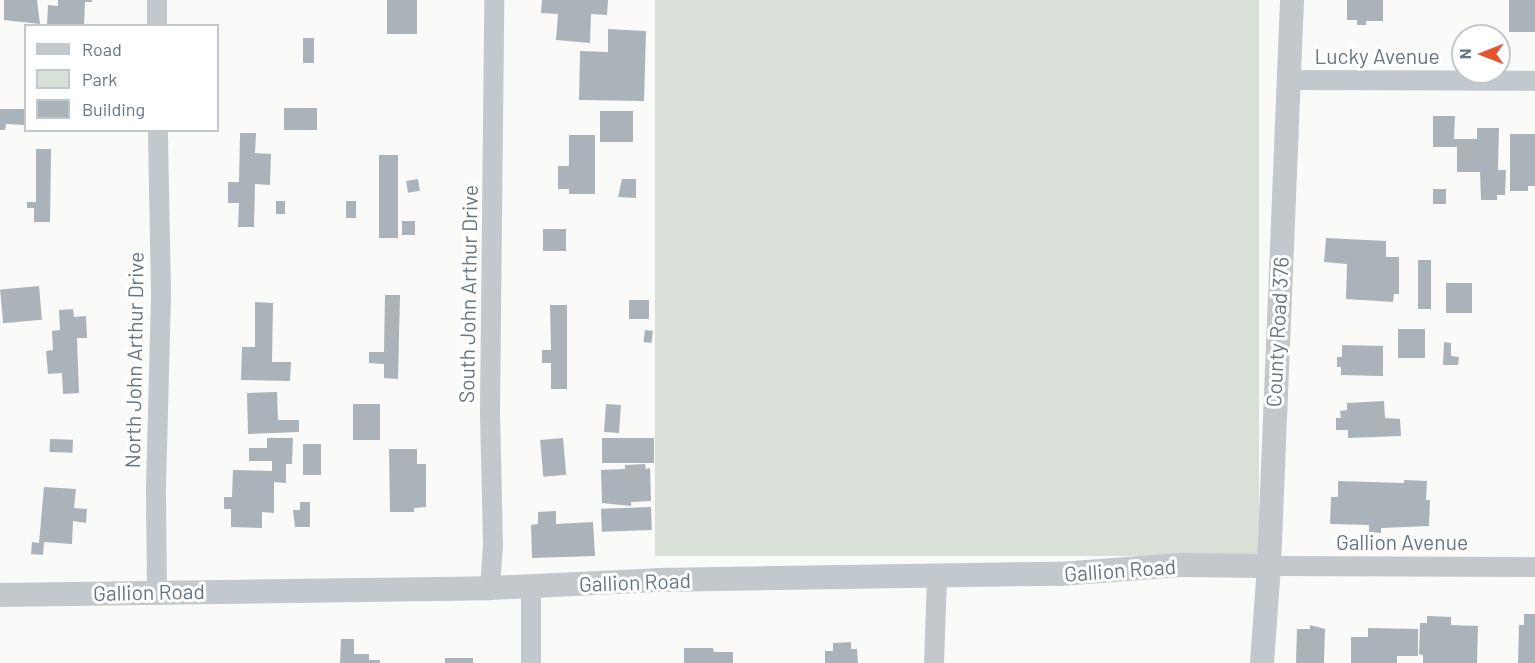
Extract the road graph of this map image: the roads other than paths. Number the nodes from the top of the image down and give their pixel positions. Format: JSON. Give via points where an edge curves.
{"nodes":[{"id":1,"x":157,"y":0,"type":"edge"},
{"id":2,"x":494,"y":0,"type":"edge"},
{"id":3,"x":1292,"y":0,"type":"edge"},
{"id":4,"x":157,"y":24,"type":"edge"},
{"id":5,"x":1290,"y":80,"type":"junction"},
{"id":6,"x":1535,"y":81,"type":"edge"},
{"id":7,"x":158,"y":132,"type":"edge"},
{"id":8,"x":1269,"y":566,"type":"junction"},
{"id":9,"x":1535,"y":567,"type":"edge"},
{"id":10,"x":937,"y":576,"type":"junction"},
{"id":11,"x":531,"y":586,"type":"junction"},
{"id":12,"x":490,"y":588,"type":"junction"},
{"id":13,"x":157,"y":591,"type":"junction"},
{"id":14,"x":0,"y":594,"type":"edge"},
{"id":15,"x":531,"y":663,"type":"edge"},
{"id":16,"x":934,"y":663,"type":"edge"},
{"id":17,"x":1262,"y":663,"type":"edge"}],
"edges":[{"from":1,"to":4,"type":"street"},
{"from":2,"to":12,"type":"street","name":"South John Arthur Drive"},
{"from":3,"to":5,"type":"street","name":"County Road 376"},
{"from":5,"to":6,"type":"street","name":"Lucky Avenue"},
{"from":5,"to":8,"type":"street","name":"County Road 376"},
{"from":7,"to":13,"type":"street","name":"North John Arthur Drive","via":[[161,293]]},
{"from":8,"to":9,"type":"street","name":"Gallion Avenue"},
{"from":8,"to":10,"type":"street","name":"Gallion Road","via":[[1180,565],[1059,574]]},
{"from":8,"to":17,"type":"street","name":"County Road 376"},
{"from":10,"to":11,"type":"street","name":"Gallion Road"},
{"from":10,"to":16,"type":"street"},
{"from":11,"to":12,"type":"street","name":"Gallion Road"},
{"from":11,"to":15,"type":"street"},
{"from":12,"to":13,"type":"street","name":"Gallion Road"},
{"from":13,"to":14,"type":"street","name":"Gallion Road"}]}
